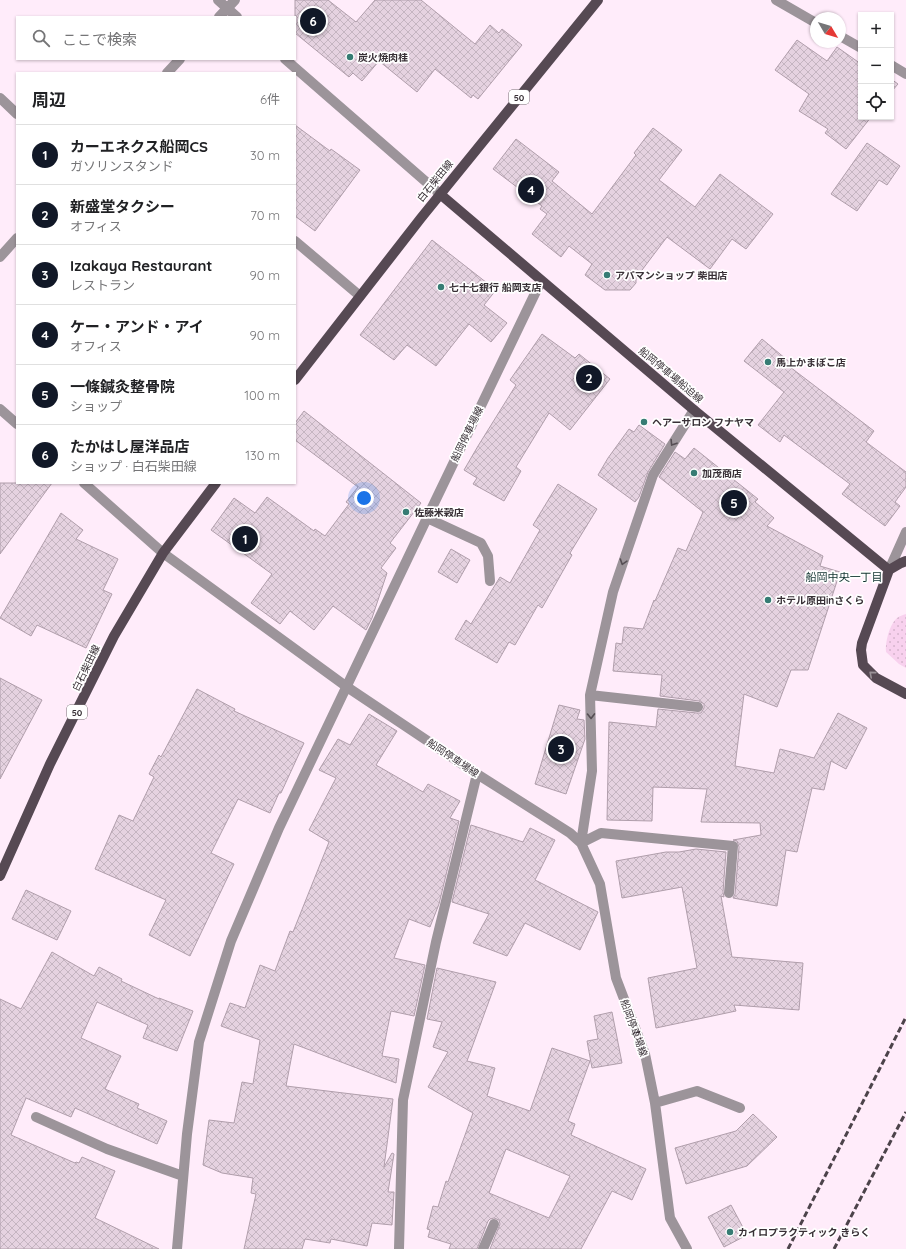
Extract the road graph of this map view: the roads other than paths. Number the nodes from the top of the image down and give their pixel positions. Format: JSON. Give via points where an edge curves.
{"nodes":[{"id":1,"x":218,"y":0,"type":"edge"},
{"id":2,"x":235,"y":0,"type":"edge"},
{"id":3,"x":598,"y":0,"type":"edge"},
{"id":4,"x":776,"y":0,"type":"edge"},
{"id":5,"x":227,"y":8,"type":"junction"},
{"id":6,"x":220,"y":16,"type":"edge"},
{"id":7,"x":236,"y":16,"type":"edge"},
{"id":8,"x":810,"y":19,"type":"edge"},
{"id":9,"x":846,"y":39,"type":"edge"},
{"id":10,"x":858,"y":46,"type":"edge"},
{"id":11,"x":179,"y":60,"type":"edge"},
{"id":12,"x":286,"y":60,"type":"edge"},
{"id":13,"x":894,"y":67,"type":"edge"},
{"id":14,"x":168,"y":72,"type":"edge"},
{"id":15,"x":906,"y":74,"type":"edge"},
{"id":16,"x":0,"y":98,"type":"edge"},
{"id":17,"x":16,"y":113,"type":"edge"},
{"id":18,"x":440,"y":194,"type":"junction"},
{"id":19,"x":16,"y":239,"type":"edge"},
{"id":20,"x":296,"y":242,"type":"edge"},
{"id":21,"x":0,"y":257,"type":"edge"},
{"id":22,"x":541,"y":281,"type":"junction"},
{"id":23,"x":360,"y":296,"type":"junction"},
{"id":24,"x":296,"y":379,"type":"edge"},
{"id":25,"x":0,"y":409,"type":"edge"},
{"id":26,"x":694,"y":410,"type":"junction"},
{"id":27,"x":16,"y":423,"type":"edge"},
{"id":28,"x":85,"y":484,"type":"edge"},
{"id":29,"x":215,"y":484,"type":"edge"},
{"id":30,"x":427,"y":518,"type":"junction"},
{"id":31,"x":906,"y":532,"type":"edge"},
{"id":32,"x":163,"y":553,"type":"junction"},
{"id":33,"x":906,"y":561,"type":"edge"},
{"id":34,"x":889,"y":570,"type":"junction"},
{"id":35,"x":490,"y":581,"type":"dead end"},
{"id":36,"x":347,"y":687,"type":"junction"},
{"id":37,"x":906,"y":694,"type":"edge"},
{"id":38,"x":590,"y":695,"type":"junction"},
{"id":39,"x":698,"y":707,"type":"dead end"},
{"id":40,"x":477,"y":774,"type":"junction"},
{"id":41,"x":581,"y":843,"type":"junction"},
{"id":42,"x":0,"y":876,"type":"edge"},
{"id":43,"x":729,"y":893,"type":"dead end"},
{"id":44,"x":655,"y":1103,"type":"junction"},
{"id":45,"x":740,"y":1108,"type":"dead end"},
{"id":46,"x":36,"y":1117,"type":"dead end"},
{"id":47,"x":184,"y":1176,"type":"junction"},
{"id":48,"x":494,"y":1224,"type":"dead end"},
{"id":49,"x":177,"y":1249,"type":"edge"},
{"id":50,"x":399,"y":1249,"type":"edge"},
{"id":51,"x":483,"y":1249,"type":"edge"},
{"id":52,"x":687,"y":1249,"type":"edge"}],
"edges":[{"from":1,"to":5,"type":"street"},
{"from":2,"to":5,"type":"street"},
{"from":3,"to":18,"type":"main road","name":"白石柴田線","number":"50"},
{"from":4,"to":8,"type":"street"},
{"from":5,"to":6,"type":"street"},
{"from":5,"to":7,"type":"street"},
{"from":9,"to":10,"type":"street"},
{"from":11,"to":14,"type":"street"},
{"from":12,"to":18,"type":"street"},
{"from":13,"to":15,"type":"street"},
{"from":16,"to":17,"type":"street"},
{"from":18,"to":22,"type":"main road","name":"船岡停車場船迫線"},
{"from":18,"to":23,"type":"main road","name":"白石柴田線","number":"50"},
{"from":19,"to":21,"type":"street"},
{"from":20,"to":23,"type":"street"},
{"from":22,"to":26,"type":"main road","name":"船岡停車場船迫線"},
{"from":22,"to":30,"type":"street","name":"船岡停車場線"},
{"from":23,"to":24,"type":"main road","name":"白石柴田線","number":"50"},
{"from":25,"to":27,"type":"street"},
{"from":26,"to":34,"type":"main road","name":"船岡停車場船迫線"},
{"from":26,"to":38,"type":"street","one_way":true,"via":[[653,475],[613,592]]},
{"from":28,"to":32,"type":"street"},
{"from":29,"to":32,"type":"main road","name":"白石柴田線","number":"50"},
{"from":30,"to":35,"type":"street","via":[[481,544],[488,556]]},
{"from":30,"to":36,"type":"street","name":"船岡停車場線"},
{"from":31,"to":34,"type":"street"},
{"from":32,"to":36,"type":"street"},
{"from":32,"to":42,"type":"main road","name":"白石柴田線","number":"50","via":[[114,636],[50,764]]},
{"from":33,"to":34,"type":"main road"},
{"from":37,"to":34,"type":"main road","one_way":true,"via":[[876,678],[863,666],[861,657],[862,643]]},
{"from":36,"to":40,"type":"street","name":"船岡停車場線"},
{"from":36,"to":47,"type":"street","via":[[279,828],[232,941],[199,1042]]},
{"from":38,"to":39,"type":"street"},
{"from":38,"to":41,"type":"street","one_way":true,"via":[[592,771]]},
{"from":40,"to":41,"type":"street","name":"船岡停車場線","via":[[570,833]]},
{"from":40,"to":50,"type":"street","via":[[436,942],[403,1100]]},
{"from":41,"to":43,"type":"street","via":[[601,834],[733,846]]},
{"from":41,"to":44,"type":"street","name":"船岡停車場線","via":[[600,884],[616,978],[645,1054]]},
{"from":44,"to":45,"type":"street","via":[[697,1091]]},
{"from":44,"to":52,"type":"street","name":"船岡停車場線","via":[[670,1218]]},
{"from":46,"to":47,"type":"street","via":[[107,1149]]},
{"from":47,"to":49,"type":"street"},
{"from":48,"to":51,"type":"street"}]}
